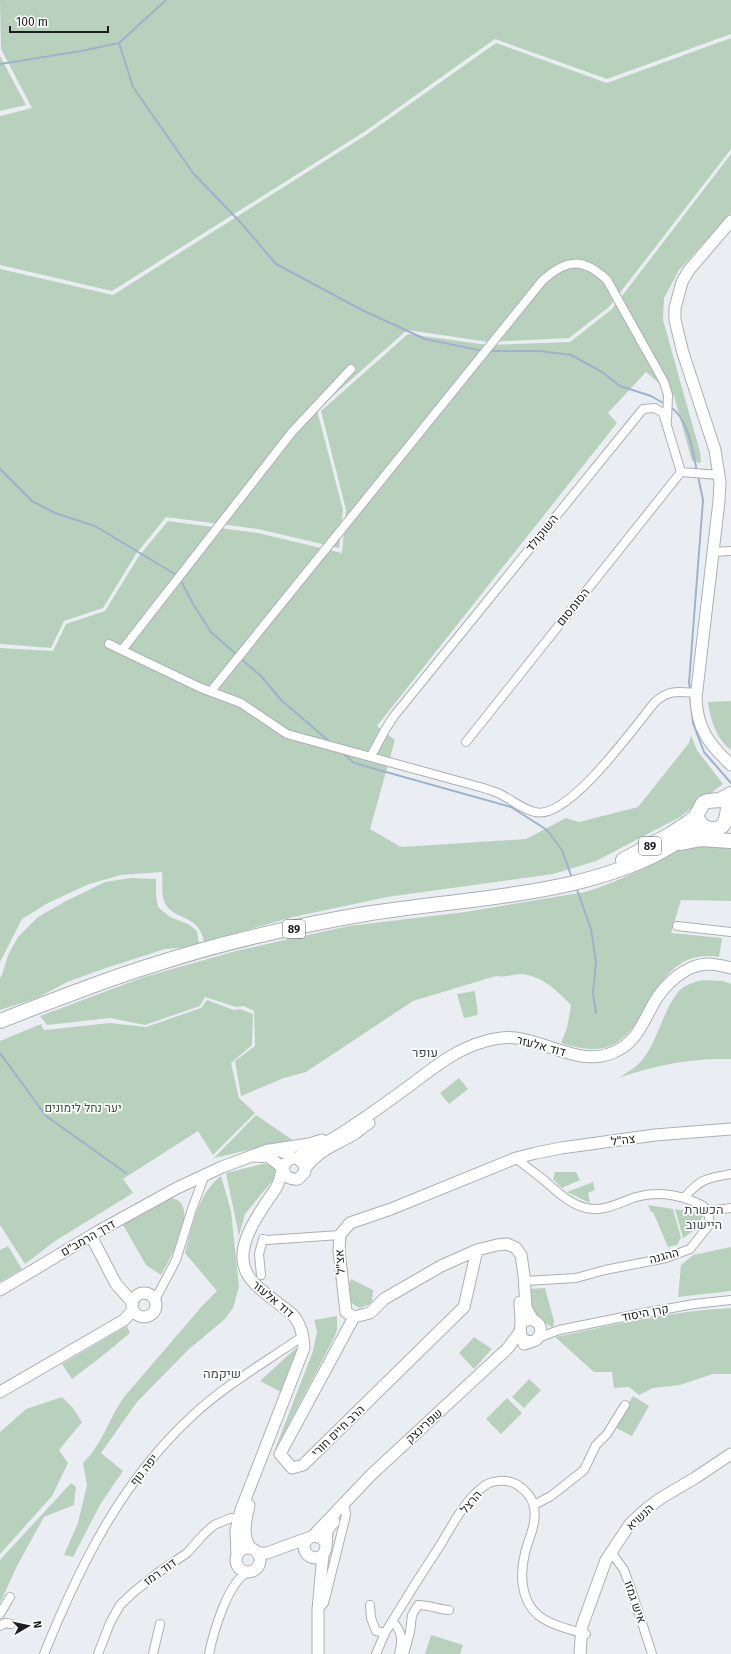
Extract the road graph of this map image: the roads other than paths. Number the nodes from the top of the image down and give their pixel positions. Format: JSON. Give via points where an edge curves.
{"nodes":[{"id":1,"x":731,"y":221,"type":"edge"},
{"id":2,"x":351,"y":369,"type":"dead end"},
{"id":3,"x":667,"y":421,"type":"junction"},
{"id":4,"x":681,"y":472,"type":"junction"},
{"id":5,"x":719,"y":475,"type":"junction"},
{"id":6,"x":731,"y":551,"type":"edge"},
{"id":7,"x":713,"y":552,"type":"junction"},
{"id":8,"x":109,"y":644,"type":"dead end"},
{"id":9,"x":122,"y":650,"type":"junction"},
{"id":10,"x":211,"y":691,"type":"junction"},
{"id":11,"x":697,"y":692,"type":"junction"},
{"id":12,"x":466,"y":742,"type":"dead end"},
{"id":13,"x":371,"y":756,"type":"junction"},
{"id":14,"x":731,"y":765,"type":"edge"},
{"id":15,"x":731,"y":794,"type":"edge"},
{"id":16,"x":727,"y":810,"type":"edge"},
{"id":17,"x":698,"y":811,"type":"junction"},
{"id":18,"x":710,"y":829,"type":"junction"},
{"id":19,"x":731,"y":835,"type":"edge"},
{"id":20,"x":731,"y":842,"type":"edge"},
{"id":21,"x":671,"y":846,"type":"junction"},
{"id":22,"x":597,"y":876,"type":"junction"},
{"id":23,"x":677,"y":926,"type":"dead end"},
{"id":24,"x":731,"y":932,"type":"edge"},
{"id":25,"x":731,"y":968,"type":"edge"},
{"id":26,"x":731,"y":976,"type":"edge"},
{"id":27,"x":0,"y":1021,"type":"edge"},
{"id":28,"x":350,"y":1127,"type":"junction"},
{"id":29,"x":731,"y":1129,"type":"edge"},
{"id":30,"x":274,"y":1149,"type":"junction"},
{"id":31,"x":252,"y":1156,"type":"junction"},
{"id":32,"x":295,"y":1158,"type":"junction"},
{"id":33,"x":516,"y":1158,"type":"junction"},
{"id":34,"x":283,"y":1168,"type":"junction"},
{"id":35,"x":305,"y":1168,"type":"junction"},
{"id":36,"x":205,"y":1174,"type":"junction"},
{"id":37,"x":731,"y":1174,"type":"edge"},
{"id":38,"x":294,"y":1180,"type":"junction"},
{"id":39,"x":684,"y":1198,"type":"junction"},
{"id":40,"x":731,"y":1208,"type":"edge"},
{"id":41,"x":261,"y":1211,"type":"junction"},
{"id":42,"x":708,"y":1211,"type":"junction"},
{"id":43,"x":94,"y":1234,"type":"junction"},
{"id":44,"x":340,"y":1235,"type":"junction"},
{"id":45,"x":497,"y":1245,"type":"junction"},
{"id":46,"x":477,"y":1250,"type":"junction"},
{"id":47,"x":261,"y":1275,"type":"dead end"},
{"id":48,"x":524,"y":1281,"type":"junction"},
{"id":49,"x":0,"y":1290,"type":"edge"},
{"id":50,"x":155,"y":1295,"type":"junction"},
{"id":51,"x":731,"y":1300,"type":"edge"},
{"id":52,"x":136,"y":1306,"type":"junction"},
{"id":53,"x":354,"y":1317,"type":"junction"},
{"id":54,"x":536,"y":1322,"type":"junction"},
{"id":55,"x":520,"y":1329,"type":"junction"},
{"id":56,"x":559,"y":1330,"type":"junction"},
{"id":57,"x":303,"y":1336,"type":"junction"},
{"id":58,"x":534,"y":1340,"type":"junction"},
{"id":59,"x":500,"y":1356,"type":"junction"},
{"id":60,"x":0,"y":1392,"type":"edge"},
{"id":61,"x":625,"y":1405,"type":"dead end"},
{"id":62,"x":731,"y":1454,"type":"edge"},
{"id":63,"x":347,"y":1503,"type":"junction"},
{"id":64,"x":534,"y":1505,"type":"junction"},
{"id":65,"x":242,"y":1519,"type":"junction"},
{"id":66,"x":310,"y":1537,"type":"junction"},
{"id":67,"x":325,"y":1549,"type":"junction"},
{"id":68,"x":254,"y":1551,"type":"junction"},
{"id":69,"x":611,"y":1552,"type":"junction"},
{"id":70,"x":309,"y":1556,"type":"junction"},
{"id":71,"x":236,"y":1557,"type":"junction"},
{"id":72,"x":260,"y":1565,"type":"junction"},
{"id":73,"x":248,"y":1572,"type":"junction"},
{"id":74,"x":10,"y":1597,"type":"dead end"},
{"id":75,"x":370,"y":1605,"type":"dead end"},
{"id":76,"x":318,"y":1606,"type":"junction"},
{"id":77,"x":449,"y":1610,"type":"dead end"},
{"id":78,"x":0,"y":1614,"type":"edge"},
{"id":79,"x":392,"y":1621,"type":"junction"},
{"id":80,"x":11,"y":1624,"type":"dead end"},
{"id":81,"x":160,"y":1624,"type":"dead end"},
{"id":82,"x":0,"y":1626,"type":"edge"},
{"id":83,"x":385,"y":1633,"type":"junction"},
{"id":84,"x":584,"y":1633,"type":"junction"},
{"id":85,"x":44,"y":1654,"type":"edge"},
{"id":86,"x":98,"y":1654,"type":"edge"},
{"id":87,"x":153,"y":1654,"type":"edge"},
{"id":88,"x":208,"y":1654,"type":"edge"},
{"id":89,"x":318,"y":1654,"type":"edge"},
{"id":90,"x":376,"y":1654,"type":"edge"},
{"id":91,"x":399,"y":1654,"type":"edge"},
{"id":92,"x":404,"y":1654,"type":"edge"},
{"id":93,"x":580,"y":1654,"type":"edge"},
{"id":94,"x":585,"y":1654,"type":"edge"},
{"id":95,"x":652,"y":1654,"type":"edge"}],
"edges":[{"from":1,"to":5,"type":"street","via":[[689,270],[682,282],[675,308],[678,335],[715,450]]},
{"from":2,"to":9,"type":"street","via":[[292,432]]},
{"from":3,"to":4,"type":"street"},
{"from":3,"to":10,"type":"street","via":[[668,395],[664,382],[607,280],[597,270],[586,265],[576,263],[558,267],[542,281]]},
{"from":3,"to":13,"type":"street","name":"השוקולד","via":[[659,410],[643,409],[394,716]]},
{"from":4,"to":5,"type":"street"},
{"from":4,"to":12,"type":"street","name":"הסומסום"},
{"from":5,"to":7,"type":"street","via":[[719,501]]},
{"from":6,"to":7,"type":"street"},
{"from":7,"to":11,"type":"street"},
{"from":8,"to":9,"type":"street"},
{"from":9,"to":10,"type":"street"},
{"from":10,"to":13,"type":"street","via":[[241,703],[286,734]]},
{"from":11,"to":13,"type":"street","via":[[673,691],[662,696],[587,784],[557,808],[546,813],[536,812],[480,787]]},
{"from":11,"to":14,"type":"street","via":[[696,706],[702,730],[717,752]]},
{"from":15,"to":16,"type":"highway","number":"89"},
{"from":16,"to":17,"type":"highway","number":"89","via":[[713,800],[704,803]]},
{"from":16,"to":18,"type":"highway","number":"89","via":[[724,825]]},
{"from":17,"to":18,"type":"highway","via":[[699,821]]},
{"from":17,"to":22,"type":"highway","number":"89","via":[[689,822],[671,834]]},
{"from":18,"to":19,"type":"street"},
{"from":18,"to":21,"type":"highway","number":"89","via":[[702,827]]},
{"from":20,"to":21,"type":"highway","via":[[701,839]]},
{"from":21,"to":22,"type":"highway","number":"89","via":[[627,868]]},
{"from":22,"to":27,"type":"highway","number":"89","via":[[542,889],[366,914],[236,942],[156,964]]},
{"from":23,"to":24,"type":"street"},
{"from":25,"to":28,"type":"street","name":"דוד אלעזר","via":[[717,964],[699,965],[680,974],[660,993],[634,1037],[610,1054],[578,1056],[520,1038],[471,1045],[449,1056]]},
{"from":26,"to":35,"type":"street","name":"דוד אלעזר","via":[[708,971],[684,980],[666,998],[639,1042],[624,1056],[605,1063],[576,1063],[527,1047],[510,1045],[488,1048],[462,1057],[355,1134],[314,1157]]},
{"from":28,"to":30,"type":"street","name":"דרך הרמב\"ם","via":[[309,1144]]},
{"from":28,"to":32,"type":"street","name":"דוד אלעזר","via":[[310,1152]]},
{"from":29,"to":33,"type":"street","name":"צה\"ל","via":[[656,1135],[576,1146]]},
{"from":30,"to":31,"type":"street","name":"דרך הרמב\"ם"},
{"from":30,"to":32,"type":"street"},
{"from":31,"to":34,"type":"street","name":"דרך הרמב\"ם","via":[[269,1157]]},
{"from":31,"to":36,"type":"street","name":"דרך הרמב\"ם"},
{"from":32,"to":34,"type":"street","via":[[286,1161]]},
{"from":32,"to":35,"type":"street","via":[[302,1161]]},
{"from":33,"to":39,"type":"street","via":[[566,1199],[584,1207],[610,1207],[650,1194]]},
{"from":33,"to":44,"type":"street","name":"אצ\"ל","via":[[350,1223]]},
{"from":34,"to":38,"type":"street","via":[[287,1177]]},
{"from":34,"to":41,"type":"street","name":"דוד אלעזר","via":[[280,1183]]},
{"from":35,"to":38,"type":"street","via":[[304,1175]]},
{"from":36,"to":43,"type":"street","name":"דרך הרמב\"ם"},
{"from":36,"to":50,"type":"street","via":[[176,1260]]},
{"from":37,"to":39,"type":"street","via":[[708,1178],[694,1186]]},
{"from":38,"to":41,"type":"street","name":"דוד אלעזר","via":[[286,1184]]},
{"from":39,"to":42,"type":"street","via":[[703,1206]]},
{"from":40,"to":42,"type":"street"},
{"from":41,"to":57,"type":"street","name":"דוד אלעזר","via":[[244,1247],[246,1273],[252,1283],[296,1317]]},
{"from":42,"to":48,"type":"street","name":"ההגנה","via":[[710,1224],[690,1249],[666,1258],[576,1278]]},
{"from":43,"to":49,"type":"street","name":"דרך הרמב\"ם"},
{"from":43,"to":52,"type":"street","via":[[116,1284]]},
{"from":44,"to":47,"type":"street","via":[[267,1240],[264,1238],[259,1254]]},
{"from":44,"to":53,"type":"street","name":"אצ\"ל","via":[[339,1258],[346,1312]]},
{"from":45,"to":46,"type":"street"},
{"from":45,"to":48,"type":"street","via":[[512,1245],[518,1251],[523,1263]]},
{"from":45,"to":55,"type":"street","via":[[510,1248],[516,1257]]},
{"from":46,"to":53,"type":"street","via":[[441,1266],[384,1299],[370,1313]]},
{"from":46,"to":53,"type":"street","name":"הרב חיים חורי","via":[[464,1307],[303,1465],[292,1468],[280,1454]]},
{"from":48,"to":54,"type":"street","via":[[526,1308]]},
{"from":50,"to":52,"type":"street","via":[[144,1293]]},
{"from":50,"to":52,"type":"street","via":[[156,1308],[151,1315],[147,1317]]},
{"from":51,"to":56,"type":"street","name":"קרן היסוד","via":[[665,1308]]},
{"from":52,"to":60,"type":"street","via":[[124,1320]]},
{"from":54,"to":55,"type":"street","via":[[526,1320]]},
{"from":54,"to":56,"type":"street","name":"קרן היסוד","via":[[549,1329]]},
{"from":54,"to":58,"type":"street","via":[[541,1331]]},
{"from":55,"to":58,"type":"street","via":[[523,1339]]},
{"from":55,"to":59,"type":"street","name":"שפרינצק","via":[[513,1343]]},
{"from":56,"to":58,"type":"street","name":"קרן היסוד"},
{"from":57,"to":65,"type":"street","name":"דוד אלעזר","via":[[304,1348],[255,1477]]},
{"from":57,"to":85,"type":"street","name":"יפה נוף","via":[[192,1416],[155,1455],[121,1501],[90,1550]]},
{"from":58,"to":59,"type":"street","name":"שפרינצק"},
{"from":59,"to":63,"type":"street","name":"שפרינצק","via":[[372,1475]]},
{"from":61,"to":64,"type":"street","via":[[607,1434],[596,1445],[584,1470],[551,1496]]},
{"from":62,"to":69,"type":"street","name":"הנשיא","via":[[645,1510],[630,1524]]},
{"from":63,"to":66,"type":"street","name":"שפרינצק"},
{"from":63,"to":67,"type":"street","name":"שפרינצק","via":[[327,1531]]},
{"from":63,"to":76,"type":"street","via":[[324,1603]]},
{"from":64,"to":79,"type":"street","name":"הרצל","via":[[526,1490],[513,1482],[499,1480],[485,1485],[466,1504]]},
{"from":64,"to":84,"type":"street","via":[[534,1526],[521,1571],[529,1604],[538,1615]]},
{"from":65,"to":68,"type":"street","name":"דוד אלעזר","via":[[248,1545]]},
{"from":65,"to":71,"type":"street","name":"דוד אלעזר","via":[[236,1530]]},
{"from":65,"to":86,"type":"street","name":"דוד רמז","via":[[224,1520],[214,1526],[187,1553],[159,1572],[120,1605]]},
{"from":66,"to":67,"type":"street","via":[[322,1538]]},
{"from":66,"to":68,"type":"street","via":[[267,1553]]},
{"from":66,"to":70,"type":"street","via":[[304,1547]]},
{"from":67,"to":70,"type":"street","via":[[317,1558]]},
{"from":67,"to":76,"type":"street","name":"שפרינצק"},
{"from":68,"to":71,"type":"street","via":[[243,1549]]},
{"from":68,"to":72,"type":"street"},
{"from":69,"to":84,"type":"street","name":"הנשיא","via":[[588,1612]]},
{"from":69,"to":95,"type":"street","name":"איש גמזו","via":[[624,1570]]},
{"from":70,"to":72,"type":"street","via":[[292,1551],[275,1556]]},
{"from":70,"to":76,"type":"street","via":[[316,1570]]},
{"from":71,"to":73,"type":"street","via":[[238,1567]]},
{"from":72,"to":73,"type":"street","via":[[254,1571]]},
{"from":73,"to":88,"type":"street","via":[[234,1585],[217,1624]]},
{"from":74,"to":78,"type":"street"},
{"from":75,"to":83,"type":"street","via":[[370,1618],[376,1631]]},
{"from":76,"to":89,"type":"street"},
{"from":77,"to":92,"type":"street","via":[[418,1605],[412,1615]]},
{"from":79,"to":83,"type":"street","name":"הרצל"},
{"from":79,"to":91,"type":"street","via":[[400,1629]]},
{"from":80,"to":82,"type":"street","via":[[5,1623]]},
{"from":81,"to":87,"type":"street"},
{"from":83,"to":90,"type":"street","name":"הרצל"},
{"from":84,"to":93,"type":"street","name":"הנשיא"},
{"from":84,"to":94,"type":"street","name":"הנשיא"}]}
